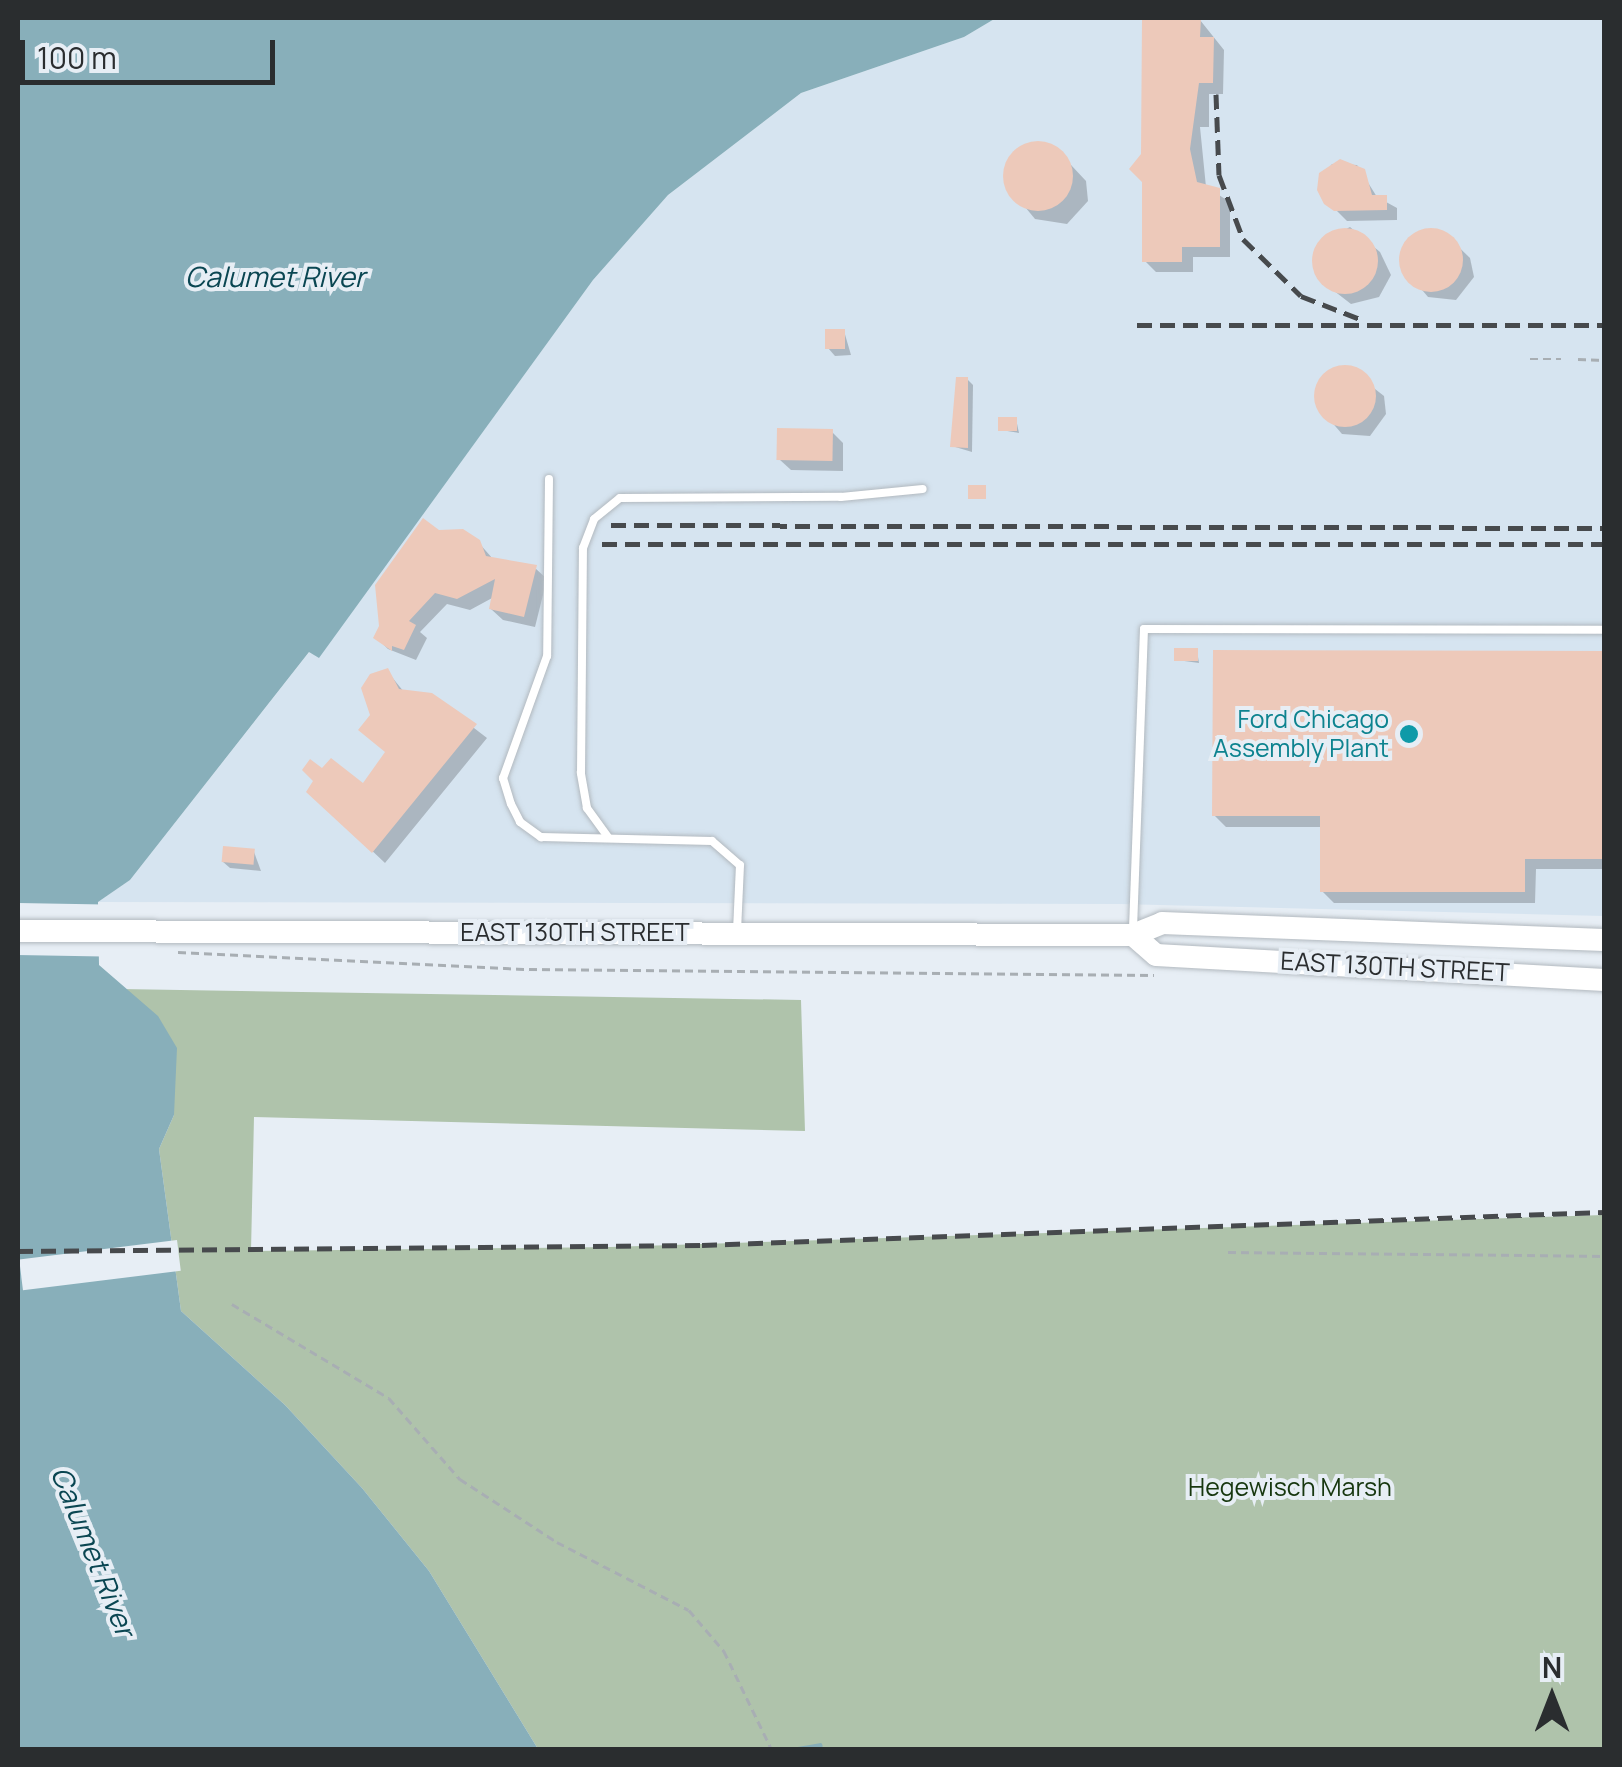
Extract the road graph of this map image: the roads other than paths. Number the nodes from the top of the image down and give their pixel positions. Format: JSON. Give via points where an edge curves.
{"nodes":[{"id":1,"x":548,"y":480,"type":"dead end"},
{"id":2,"x":923,"y":488,"type":"dead end"},
{"id":3,"x":1604,"y":630,"type":"edge"},
{"id":4,"x":608,"y":837,"type":"junction"},
{"id":5,"x":18,"y":931,"type":"edge"},
{"id":6,"x":737,"y":932,"type":"junction"},
{"id":7,"x":1133,"y":935,"type":"junction"},
{"id":8,"x":1604,"y":940,"type":"edge"},
{"id":9,"x":1604,"y":980,"type":"edge"}],
"edges":[{"from":1,"to":4,"type":"lane","via":[[547,656],[503,778],[520,822],[542,838]]},
{"from":2,"to":4,"type":"lane","via":[[841,497],[620,498],[594,519],[583,548],[581,773],[587,808]]},
{"from":3,"to":7,"type":"lane","via":[[1144,629]]},
{"from":4,"to":6,"type":"lane","via":[[712,842],[740,865]]},
{"from":5,"to":6,"type":"main road","name":"EAST 130TH STREET","via":[[158,942]]},
{"from":6,"to":7,"type":"main road","name":"EAST 130TH STREET"},
{"from":7,"to":8,"type":"main road","name":"EAST 130TH STREET","via":[[1162,923]]},
{"from":7,"to":9,"type":"main road","name":"EAST 130TH STREET","via":[[1156,955]]}]}
